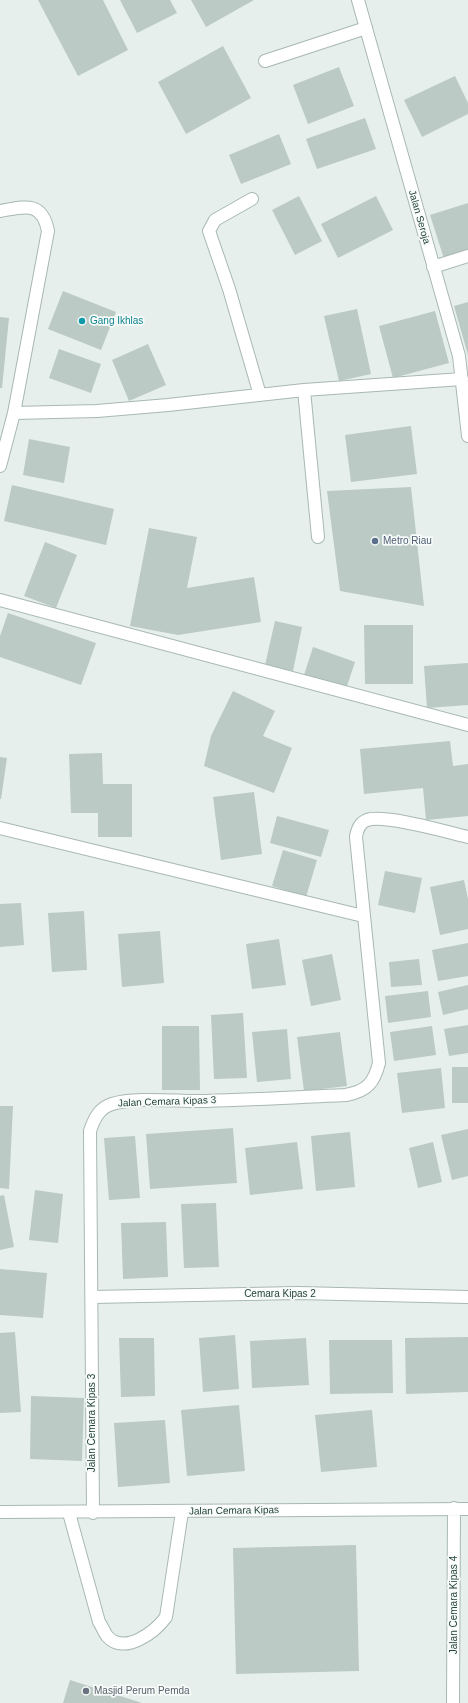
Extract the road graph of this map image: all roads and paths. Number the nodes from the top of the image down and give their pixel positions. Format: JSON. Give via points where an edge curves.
{"nodes":[{"id":1,"x":358,"y":0,"type":"edge"},
{"id":2,"x":366,"y":28,"type":"junction"},
{"id":3,"x":265,"y":61,"type":"dead end"},
{"id":4,"x":252,"y":199,"type":"dead end"},
{"id":5,"x":0,"y":211,"type":"edge"},
{"id":6,"x":468,"y":256,"type":"edge"},
{"id":7,"x":433,"y":267,"type":"junction"},
{"id":8,"x":462,"y":379,"type":"junction"},
{"id":9,"x":304,"y":390,"type":"junction"},
{"id":10,"x":260,"y":395,"type":"junction"},
{"id":11,"x":14,"y":414,"type":"junction"},
{"id":12,"x":468,"y":436,"type":"edge"},
{"id":13,"x":0,"y":466,"type":"edge"},
{"id":14,"x":318,"y":537,"type":"dead end"},
{"id":15,"x":0,"y":600,"type":"edge"},
{"id":16,"x":468,"y":725,"type":"edge"},
{"id":17,"x":0,"y":828,"type":"edge"},
{"id":18,"x":468,"y":837,"type":"edge"},
{"id":19,"x":363,"y":916,"type":"junction"},
{"id":20,"x":92,"y":1297,"type":"junction"},
{"id":21,"x":468,"y":1297,"type":"edge"},
{"id":22,"x":454,"y":1508,"type":"junction"},
{"id":23,"x":468,"y":1509,"type":"edge"},
{"id":24,"x":0,"y":1512,"type":"edge"},
{"id":25,"x":182,"y":1512,"type":"junction"},
{"id":26,"x":69,"y":1513,"type":"junction"},
{"id":27,"x":93,"y":1513,"type":"junction"},
{"id":28,"x":453,"y":1703,"type":"edge"}],
"edges":[{"from":1,"to":2,"type":"street","name":"Jalan Seroja"},
{"from":2,"to":3,"type":"street"},
{"from":2,"to":7,"type":"street","name":"Jalan Seroja"},
{"from":4,"to":10,"type":"street","via":[[215,220],[208,231],[230,289]]},
{"from":5,"to":11,"type":"street","via":[[27,206],[36,208],[42,213],[48,230]]},
{"from":6,"to":7,"type":"street"},
{"from":7,"to":8,"type":"street","name":"Jalan Seroja","via":[[456,342]]},
{"from":8,"to":9,"type":"street"},
{"from":8,"to":12,"type":"street","name":"Jalan Seroja"},
{"from":9,"to":10,"type":"street"},
{"from":9,"to":14,"type":"street"},
{"from":10,"to":11,"type":"street","via":[[136,408]]},
{"from":11,"to":13,"type":"street"},
{"from":15,"to":16,"type":"street"},
{"from":17,"to":19,"type":"street"},
{"from":18,"to":19,"type":"street","name":"Jalan Cemara Kipas 3","via":[[385,819],[367,820],[361,824],[356,831],[356,837]]},
{"from":19,"to":20,"type":"street","name":"Jalan Cemara Kipas 3","via":[[379,1063],[375,1078],[358,1093],[124,1102],[111,1104],[98,1112],[90,1131]]},
{"from":20,"to":21,"type":"street","name":"Cemara Kipas 2","via":[[298,1293]]},
{"from":20,"to":27,"type":"street","name":"Jalan Cemara Kipas 3"},
{"from":22,"to":23,"type":"street","name":"Jalan Cemara Kipas"},
{"from":22,"to":25,"type":"street","name":"Jalan Cemara Kipas"},
{"from":22,"to":28,"type":"street","name":"Jalan Cemara Kipas 4"},
{"from":24,"to":26,"type":"street","name":"Jalan Cemara Kipas"},
{"from":25,"to":26,"type":"street","via":[[166,1617],[148,1634],[132,1643],[118,1644],[107,1636],[99,1622]]},
{"from":25,"to":27,"type":"street","name":"Jalan Cemara Kipas"},
{"from":26,"to":27,"type":"street","name":"Jalan Cemara Kipas"}]}
